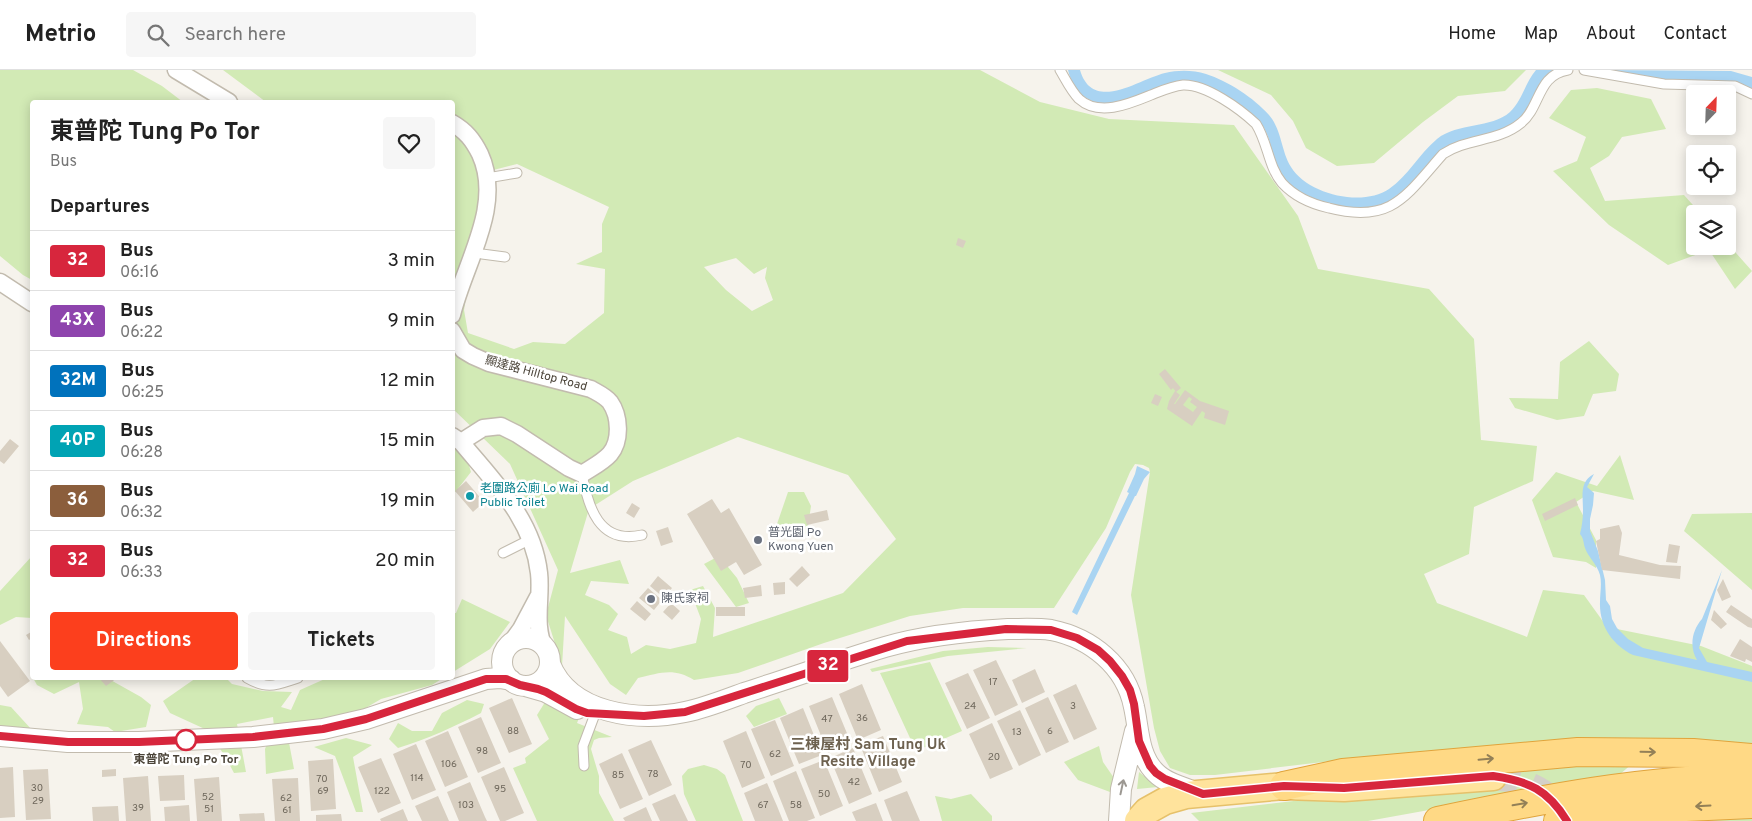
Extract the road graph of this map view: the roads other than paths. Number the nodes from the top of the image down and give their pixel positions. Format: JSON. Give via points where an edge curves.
{"nodes":[{"id":1,"x":176,"y":70,"type":"edge"},
{"id":2,"x":1060,"y":70,"type":"edge"},
{"id":3,"x":1568,"y":70,"type":"edge"},
{"id":4,"x":1584,"y":70,"type":"edge"},
{"id":5,"x":1752,"y":94,"type":"edge"},
{"id":6,"x":226,"y":100,"type":"edge"},
{"id":7,"x":455,"y":124,"type":"edge"},
{"id":8,"x":517,"y":172,"type":"dead end"},
{"id":9,"x":487,"y":178,"type":"junction"},
{"id":10,"x":474,"y":250,"type":"junction"},
{"id":11,"x":505,"y":257,"type":"dead end"},
{"id":12,"x":0,"y":282,"type":"edge"},
{"id":13,"x":30,"y":302,"type":"edge"},
{"id":14,"x":455,"y":306,"type":"edge"},
{"id":15,"x":455,"y":336,"type":"edge"},
{"id":16,"x":457,"y":439,"type":"edge"},
{"id":17,"x":582,"y":474,"type":"junction"},
{"id":18,"x":642,"y":535,"type":"dead end"},
{"id":19,"x":531,"y":539,"type":"junction"},
{"id":20,"x":503,"y":554,"type":"dead end"},
{"id":21,"x":540,"y":588,"type":"junction"},
{"id":22,"x":506,"y":651,"type":"junction"},
{"id":23,"x":547,"y":656,"type":"junction"},
{"id":24,"x":251,"y":680,"type":"edge"},
{"id":25,"x":292,"y":680,"type":"edge"},
{"id":26,"x":518,"y":683,"type":"junction"},
{"id":27,"x":466,"y":686,"type":"junction"},
{"id":28,"x":595,"y":714,"type":"junction"},
{"id":29,"x":616,"y":714,"type":"junction"},
{"id":30,"x":1136,"y":720,"type":"junction"},
{"id":31,"x":0,"y":736,"type":"edge"},
{"id":32,"x":1752,"y":758,"type":"edge"},
{"id":33,"x":584,"y":766,"type":"dead end"},
{"id":34,"x":1493,"y":776,"type":"tunnel mouth"},
{"id":35,"x":1752,"y":778,"type":"edge"},
{"id":36,"x":1284,"y":786,"type":"junction"},
{"id":37,"x":1203,"y":794,"type":"junction"},
{"id":38,"x":1752,"y":804,"type":"edge"},
{"id":39,"x":1627,"y":813,"type":"junction"},
{"id":40,"x":1119,"y":821,"type":"edge"},
{"id":41,"x":1138,"y":821,"type":"edge"},
{"id":42,"x":1438,"y":821,"type":"edge"},
{"id":43,"x":1558,"y":821,"type":"edge"},
{"id":44,"x":1600,"y":821,"type":"edge"}],
"edges":[{"from":1,"to":6,"type":"street"},
{"from":2,"to":3,"type":"lane","via":[[1078,98],[1100,108],[1114,108],[1184,85],[1202,89],[1256,124],[1274,170],[1293,193],[1316,205],[1363,214],[1392,205],[1409,192],[1448,150],[1504,134],[1522,123],[1542,86],[1557,73]]},
{"from":4,"to":5,"type":"lane","via":[[1664,84],[1735,86]]},
{"from":7,"to":9,"type":"street","via":[[474,142]]},
{"from":8,"to":9,"type":"lane"},
{"from":9,"to":10,"type":"street","via":[[486,212]]},
{"from":10,"to":11,"type":"lane"},
{"from":10,"to":14,"type":"street"},
{"from":12,"to":13,"type":"street"},
{"from":15,"to":17,"type":"street","name":"顯達路 Hilltop Road","via":[[463,350],[472,356],[591,389],[610,402],[616,416],[616,442],[611,453]]},
{"from":16,"to":17,"type":"street","via":[[483,428],[501,426]]},
{"from":16,"to":19,"type":"street","via":[[513,505]]},
{"from":17,"to":18,"type":"lane","via":[[593,516],[604,527],[621,536]]},
{"from":19,"to":20,"type":"lane"},
{"from":19,"to":21,"type":"street"},
{"from":21,"to":22,"type":"street","via":[[534,606]]},
{"from":21,"to":23,"type":"street","via":[[540,635]]},
{"from":22,"to":23,"type":"street","via":[[517,641],[528,639],[538,642]]},
{"from":22,"to":26,"type":"street","via":[[502,666],[506,675]]},
{"from":22,"to":27,"type":"street","via":[[490,672]]},
{"from":23,"to":26,"type":"street","via":[[544,678],[535,684]]},
{"from":23,"to":29,"type":"street","via":[[554,675],[567,690]]},
{"from":24,"to":25,"type":"lane","via":[[274,686]]},
{"from":26,"to":27,"type":"street","via":[[494,678]]},
{"from":26,"to":28,"type":"street"},
{"from":27,"to":31,"type":"street","via":[[352,723],[262,736],[139,742],[68,742]]},
{"from":28,"to":29,"type":"street"},
{"from":28,"to":33,"type":"lane","via":[[583,746]]},
{"from":29,"to":30,"type":"street","via":[[644,716],[685,712],[907,641],[1030,629],[1051,630],[1077,638],[1098,650],[1130,690]]},
{"from":30,"to":37,"type":"street","via":[[1144,755],[1156,773],[1173,784]]},
{"from":40,"to":30,"type":"street","one_way":true,"via":[[1121,789]]},
{"from":36,"to":32,"type":"highway","one_way":true,"via":[[1353,772],[1578,752],[1693,753]]},
{"from":34,"to":36,"type":"main road","via":[[1344,788]]},
{"from":42,"to":35,"type":"highway","one_way":true,"via":[[1615,788]]},
{"from":36,"to":37,"type":"main road"},
{"from":37,"to":41,"type":"main road","via":[[1164,801]]},
{"from":38,"to":39,"type":"highway","one_way":true},
{"from":39,"to":43,"type":"highway"},
{"from":39,"to":44,"type":"highway"}]}
